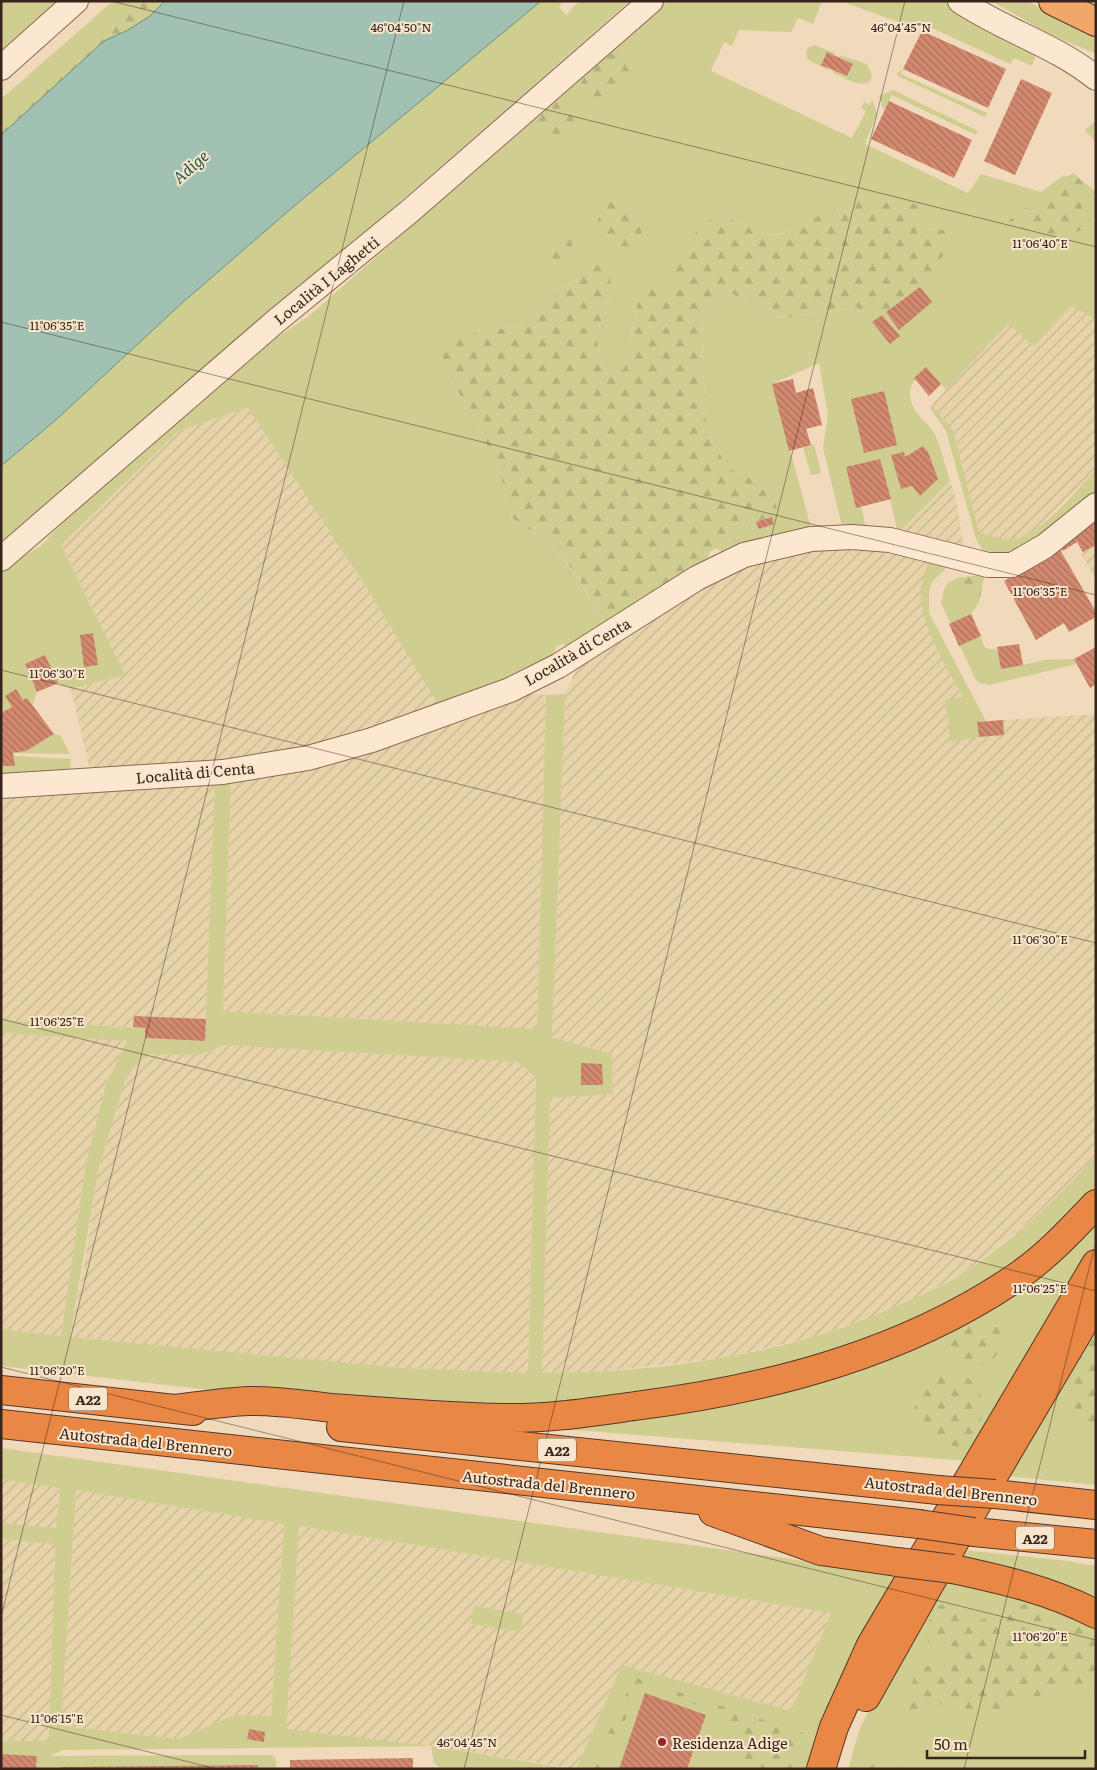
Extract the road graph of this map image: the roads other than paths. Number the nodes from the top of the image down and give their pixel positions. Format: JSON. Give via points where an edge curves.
{"nodes":[{"id":1,"x":76,"y":1,"type":"edge"},
{"id":2,"x":651,"y":1,"type":"edge"},
{"id":3,"x":960,"y":1,"type":"edge"},
{"id":4,"x":1052,"y":1,"type":"edge"},
{"id":5,"x":1096,"y":22,"type":"edge"},
{"id":6,"x":1,"y":68,"type":"edge"},
{"id":7,"x":1094,"y":77,"type":"edge"},
{"id":8,"x":1096,"y":505,"type":"edge"},
{"id":9,"x":1,"y":559,"type":"edge"},
{"id":10,"x":1,"y":786,"type":"edge"},
{"id":11,"x":1096,"y":1204,"type":"edge"},
{"id":12,"x":1096,"y":1264,"type":"edge"},
{"id":13,"x":1096,"y":1302,"type":"edge"},
{"id":14,"x":1,"y":1390,"type":"edge"},
{"id":15,"x":176,"y":1409,"type":"junction"},
{"id":16,"x":1,"y":1424,"type":"edge"},
{"id":17,"x":672,"y":1497,"type":"junction"},
{"id":18,"x":1096,"y":1505,"type":"edge"},
{"id":19,"x":1096,"y":1544,"type":"edge"},
{"id":20,"x":1096,"y":1614,"type":"edge"},
{"id":21,"x":821,"y":1769,"type":"edge"},
{"id":22,"x":840,"y":1769,"type":"edge"}],
"edges":[{"from":1,"to":6,"type":"street"},
{"from":2,"to":9,"type":"street","name":"Località I Laghetti"},
{"from":3,"to":7,"type":"street","via":[[1061,54]]},
{"from":4,"to":5,"type":"highway"},
{"from":8,"to":10,"type":"street","name":"Località di Centa","via":[[1045,546],[1012,565],[988,565],[890,540],[852,536],[811,539],[744,555],[698,578],[558,666],[510,690],[372,740],[308,758],[223,772]]},
{"from":11,"to":15,"type":"highway","via":[[1067,1235],[1022,1273],[969,1307],[915,1334],[859,1356],[748,1388],[555,1416],[506,1418],[412,1414],[250,1400]]},
{"from":12,"to":21,"type":"highway","via":[[872,1645],[834,1727]]},
{"from":13,"to":22,"type":"highway","via":[[873,1683]]},
{"from":14,"to":15,"type":"highway","name":"Autostrada del Brennero","number":"A22"},
{"from":15,"to":18,"type":"highway","name":"Autostrada del Brennero","number":"A22","bridge":true},
{"from":16,"to":17,"type":"highway","name":"Autostrada del Brennero","number":"A22"},
{"from":17,"to":19,"type":"highway","name":"Autostrada del Brennero","number":"A22","bridge":true},
{"from":17,"to":20,"type":"highway","bridge":true,"via":[[821,1551],[953,1569],[1063,1597]]}]}
